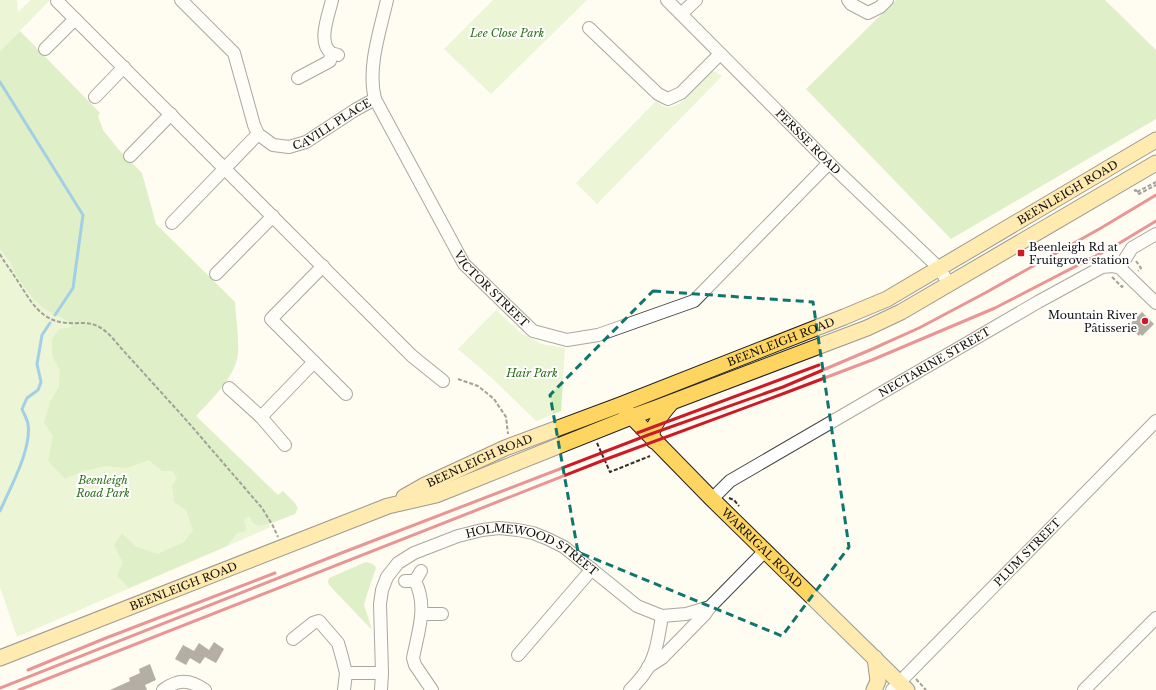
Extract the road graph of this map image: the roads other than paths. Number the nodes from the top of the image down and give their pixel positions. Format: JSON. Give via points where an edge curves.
{"nodes":[{"id":1,"x":182,"y":0,"type":"edge"},
{"id":2,"x":332,"y":0,"type":"edge"},
{"id":3,"x":387,"y":0,"type":"edge"},
{"id":4,"x":667,"y":0,"type":"edge"},
{"id":5,"x":696,"y":0,"type":"edge"},
{"id":6,"x":848,"y":0,"type":"edge"},
{"id":7,"x":886,"y":0,"type":"edge"},
{"id":8,"x":57,"y":1,"type":"dead end"},
{"id":9,"x":681,"y":14,"type":"junction"},
{"id":10,"x":75,"y":18,"type":"junction"},
{"id":11,"x":589,"y":28,"type":"dead end"},
{"id":12,"x":45,"y":49,"type":"dead end"},
{"id":13,"x":720,"y":54,"type":"junction"},
{"id":14,"x":124,"y":67,"type":"junction"},
{"id":15,"x":298,"y":78,"type":"dead end"},
{"id":16,"x":94,"y":97,"type":"dead end"},
{"id":17,"x":375,"y":99,"type":"junction"},
{"id":18,"x":171,"y":114,"type":"junction"},
{"id":19,"x":258,"y":134,"type":"junction"},
{"id":20,"x":1156,"y":140,"type":"edge"},
{"id":21,"x":130,"y":156,"type":"dead end"},
{"id":22,"x":829,"y":163,"type":"junction"},
{"id":23,"x":1156,"y":163,"type":"edge"},
{"id":24,"x":225,"y":168,"type":"junction"},
{"id":25,"x":273,"y":216,"type":"junction"},
{"id":26,"x":172,"y":223,"type":"dead end"},
{"id":27,"x":1156,"y":234,"type":"edge"},
{"id":28,"x":323,"y":266,"type":"junction"},
{"id":29,"x":939,"y":268,"type":"junction"},
{"id":30,"x":1120,"y":268,"type":"junction"},
{"id":31,"x":216,"y":274,"type":"dead end"},
{"id":32,"x":949,"y":284,"type":"junction"},
{"id":33,"x":1156,"y":304,"type":"edge"},
{"id":34,"x":314,"y":362,"type":"junction"},
{"id":35,"x":443,"y":381,"type":"dead end"},
{"id":36,"x":229,"y":388,"type":"dead end"},
{"id":37,"x":346,"y":394,"type":"dead end"},
{"id":38,"x":670,"y":403,"type":"junction"},
{"id":39,"x":620,"y":405,"type":"junction"},
{"id":40,"x":261,"y":417,"type":"junction"},
{"id":41,"x":631,"y":417,"type":"junction"},
{"id":42,"x":1156,"y":421,"type":"edge"},
{"id":43,"x":654,"y":441,"type":"junction"},
{"id":44,"x":285,"y":444,"type":"dead end"},
{"id":45,"x":712,"y":499,"type":"junction"},
{"id":46,"x":388,"y":506,"type":"junction"},
{"id":47,"x":765,"y":551,"type":"junction"},
{"id":48,"x":592,"y":569,"type":"junction"},
{"id":49,"x":414,"y":577,"type":"dead end"},
{"id":50,"x":710,"y":607,"type":"junction"},
{"id":51,"x":422,"y":614,"type":"junction"},
{"id":52,"x":442,"y":614,"type":"dead end"},
{"id":53,"x":662,"y":616,"type":"junction"},
{"id":54,"x":1156,"y":618,"type":"edge"},
{"id":55,"x":293,"y":639,"type":"dead end"},
{"id":56,"x":518,"y":655,"type":"dead end"},
{"id":57,"x":3,"y":657,"type":"edge"},
{"id":58,"x":875,"y":658,"type":"junction"},
{"id":59,"x":648,"y":667,"type":"junction"},
{"id":60,"x":346,"y":673,"type":"junction"},
{"id":61,"x":382,"y":673,"type":"junction"},
{"id":62,"x":904,"y":685,"type":"edge"},
{"id":63,"x":163,"y":690,"type":"edge"},
{"id":64,"x":205,"y":690,"type":"edge"},
{"id":65,"x":344,"y":690,"type":"edge"},
{"id":66,"x":382,"y":690,"type":"edge"},
{"id":67,"x":432,"y":690,"type":"edge"},
{"id":68,"x":630,"y":690,"type":"edge"},
{"id":69,"x":874,"y":690,"type":"edge"},
{"id":70,"x":1084,"y":690,"type":"edge"}],
"edges":[{"from":1,"to":19,"type":"street","via":[[234,53]]},
{"from":2,"to":15,"type":"street","via":[[324,34],[326,44],[334,54],[330,61]]},
{"from":3,"to":17,"type":"street","name":"VICTOR STREET","via":[[374,64]]},
{"from":4,"to":9,"type":"street","name":"PERSSE ROAD"},
{"from":5,"to":9,"type":"street"},
{"from":6,"to":7,"type":"street","via":[[868,13],[880,7]]},
{"from":8,"to":10,"type":"street"},
{"from":9,"to":13,"type":"street","name":"PERSSE ROAD"},
{"from":10,"to":12,"type":"street"},
{"from":10,"to":14,"type":"street"},
{"from":11,"to":13,"type":"street","via":[[658,94],[668,99],[681,93]]},
{"from":13,"to":22,"type":"street","name":"PERSSE ROAD"},
{"from":14,"to":16,"type":"street"},
{"from":14,"to":18,"type":"street"},
{"from":17,"to":19,"type":"street","name":"CAVILL PLACE","via":[[306,142],[289,147],[273,145]]},
{"from":17,"to":22,"type":"street","name":"VICTOR STREET","via":[[464,264],[533,331],[567,340],[598,335],[694,301]]},
{"from":18,"to":21,"type":"street"},
{"from":18,"to":24,"type":"street"},
{"from":19,"to":24,"type":"street"},
{"from":20,"to":29,"type":"main road","name":"BEENLEIGH ROAD"},
{"from":22,"to":29,"type":"street","name":"PERSSE ROAD"},
{"from":23,"to":32,"type":"main road","name":"BEENLEIGH ROAD"},
{"from":24,"to":25,"type":"street"},
{"from":24,"to":26,"type":"street"},
{"from":25,"to":28,"type":"street"},
{"from":25,"to":31,"type":"street"},
{"from":27,"to":30,"type":"street","via":[[1132,248]]},
{"from":28,"to":34,"type":"street","via":[[271,319]]},
{"from":28,"to":35,"type":"street","via":[[427,373]]},
{"from":29,"to":32,"type":"street","name":"PERSSE ROAD"},
{"from":29,"to":39,"type":"main road","name":"BEENLEIGH ROAD","via":[[887,299]]},
{"from":30,"to":33,"type":"street"},
{"from":30,"to":45,"type":"street","name":"NECTARINE STREET","via":[[1102,266],[1038,302],[730,481]]},
{"from":32,"to":38,"type":"main road","name":"BEENLEIGH ROAD","via":[[867,328]]},
{"from":34,"to":37,"type":"street"},
{"from":34,"to":40,"type":"street"},
{"from":36,"to":40,"type":"street"},
{"from":38,"to":41,"type":"main road","name":"BEENLEIGH ROAD"},
{"from":38,"to":43,"type":"main road","via":[[652,434]]},
{"from":39,"to":41,"type":"main road","name":"WARRIGAL ROAD"},
{"from":39,"to":46,"type":"main road","name":"BEENLEIGH ROAD","via":[[504,448],[425,485]]},
{"from":40,"to":44,"type":"street"},
{"from":41,"to":43,"type":"main road","name":"WARRIGAL ROAD"},
{"from":41,"to":46,"type":"main road","name":"BEENLEIGH ROAD","via":[[436,494]]},
{"from":42,"to":62,"type":"street","name":"PLUM STREET"},
{"from":43,"to":45,"type":"main road","name":"WARRIGAL ROAD"},
{"from":45,"to":47,"type":"main road","name":"WARRIGAL ROAD"},
{"from":46,"to":57,"type":"main road","name":"BEENLEIGH ROAD"},
{"from":47,"to":50,"type":"street","name":"HOLMEWOOD STREET"},
{"from":47,"to":58,"type":"main road","name":"WARRIGAL ROAD"},
{"from":48,"to":53,"type":"street","name":"HOLMEWOOD STREET","via":[[637,606]]},
{"from":48,"to":56,"type":"street"},
{"from":48,"to":61,"type":"street","name":"HOLMEWOOD STREET","via":[[564,547],[548,539],[533,533],[499,528],[458,536],[414,553],[398,563],[387,576],[382,590]]},
{"from":49,"to":51,"type":"street","via":[[420,590]]},
{"from":50,"to":53,"type":"street","name":"HOLMEWOOD STREET","via":[[686,614]]},
{"from":50,"to":59,"type":"street","via":[[662,658]]},
{"from":51,"to":52,"type":"street"},
{"from":51,"to":67,"type":"street","via":[[414,658],[415,665]]},
{"from":53,"to":59,"type":"street","via":[[654,654]]},
{"from":54,"to":70,"type":"street"},
{"from":55,"to":60,"type":"street","via":[[319,621],[338,643]]},
{"from":58,"to":62,"type":"main road","name":"WARRIGAL ROAD"},
{"from":58,"to":69,"type":"main road","via":[[878,681]]},
{"from":59,"to":68,"type":"street"},
{"from":60,"to":61,"type":"street"},
{"from":60,"to":65,"type":"street"},
{"from":61,"to":66,"type":"street","name":"HOLMEWOOD STREET"},
{"from":63,"to":64,"type":"street","via":[[172,683],[181,682],[192,683]]}]}
